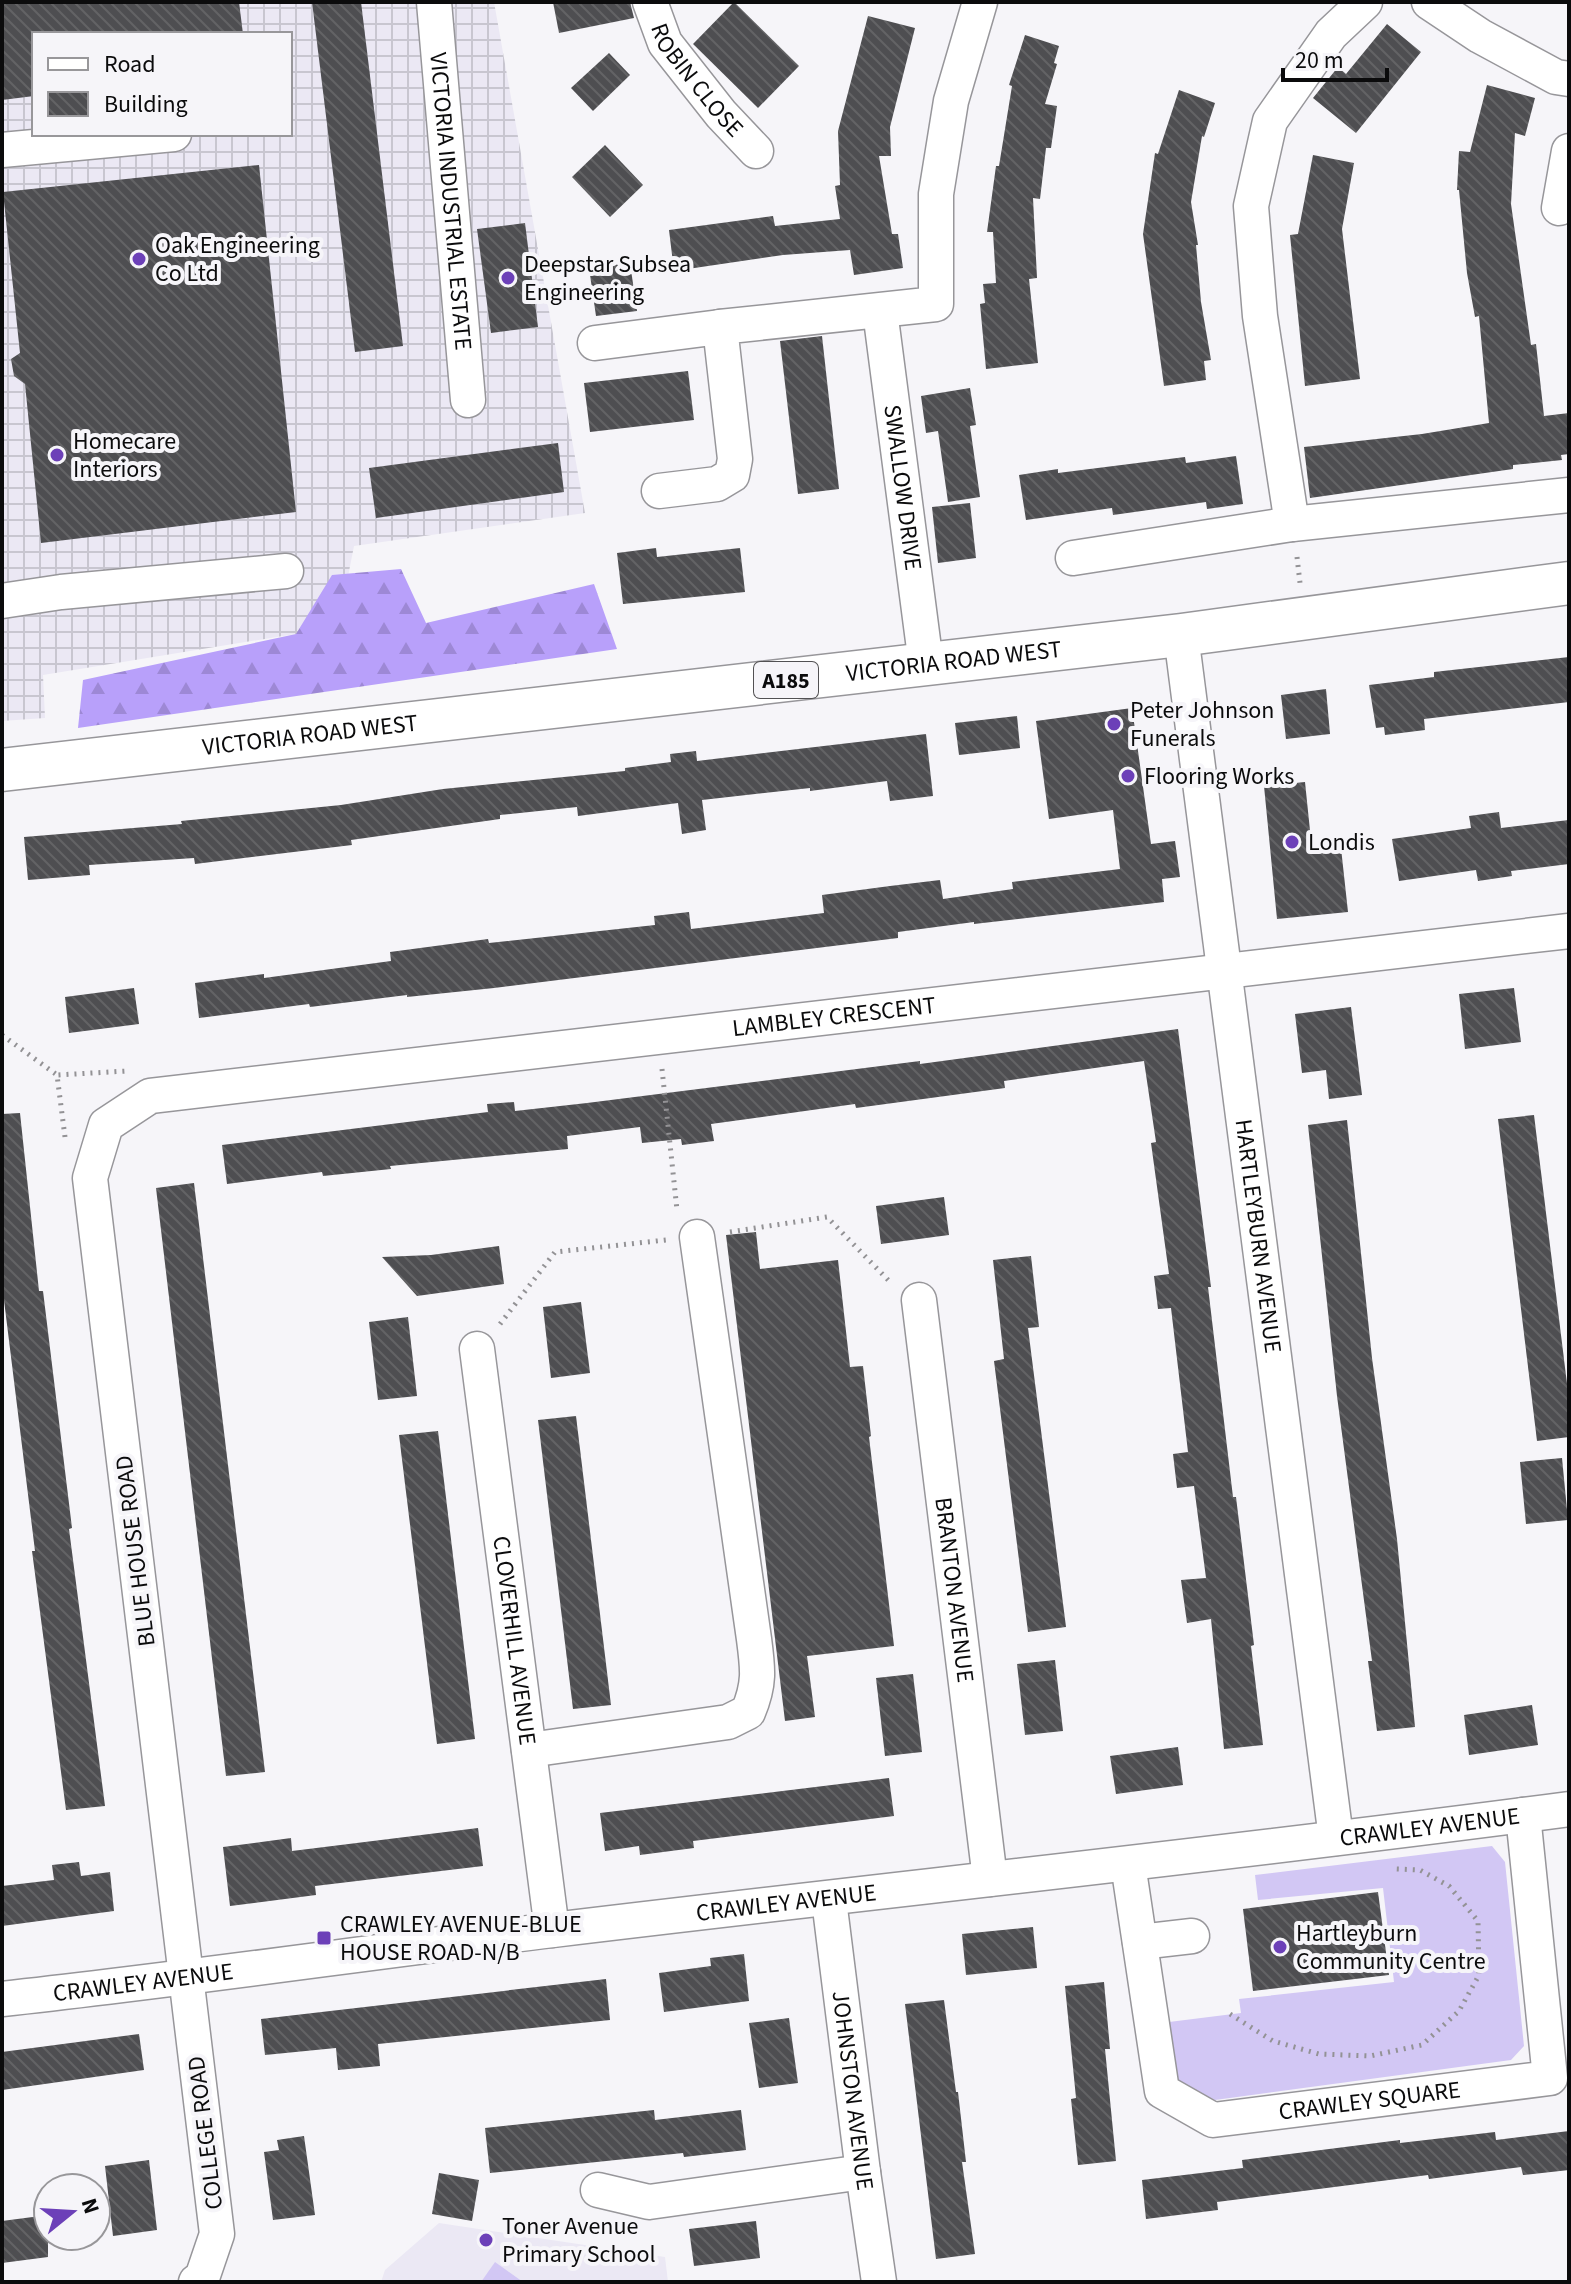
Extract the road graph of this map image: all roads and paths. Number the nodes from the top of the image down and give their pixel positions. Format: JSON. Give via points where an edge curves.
{"nodes":[{"id":1,"x":434,"y":2,"type":"edge"},
{"id":2,"x":650,"y":2,"type":"edge"},
{"id":3,"x":980,"y":2,"type":"edge"},
{"id":4,"x":1365,"y":2,"type":"edge"},
{"id":5,"x":1429,"y":2,"type":"edge"},
{"id":6,"x":1569,"y":79,"type":"edge"},
{"id":7,"x":152,"y":136,"type":"edge"},
{"id":8,"x":2,"y":150,"type":"edge"},
{"id":9,"x":756,"y":151,"type":"dead end"},
{"id":10,"x":1569,"y":151,"type":"edge"},
{"id":11,"x":1559,"y":208,"type":"dead end"},
{"id":12,"x":880,"y":311,"type":"junction"},
{"id":13,"x":720,"y":327,"type":"junction"},
{"id":14,"x":595,"y":343,"type":"dead end"},
{"id":15,"x":468,"y":400,"type":"dead end"},
{"id":16,"x":659,"y":491,"type":"dead end"},
{"id":17,"x":1569,"y":495,"type":"edge"},
{"id":18,"x":1292,"y":524,"type":"junction"},
{"id":19,"x":1073,"y":558,"type":"dead end"},
{"id":20,"x":286,"y":571,"type":"dead end"},
{"id":21,"x":1569,"y":583,"type":"edge"},
{"id":22,"x":2,"y":601,"type":"edge"},
{"id":23,"x":1305,"y":618,"type":"junction"},
{"id":24,"x":1181,"y":635,"type":"junction"},
{"id":25,"x":926,"y":664,"type":"junction"},
{"id":26,"x":2,"y":770,"type":"edge"},
{"id":27,"x":1569,"y":935,"type":"edge"},
{"id":28,"x":1225,"y":969,"type":"junction"},
{"id":29,"x":2,"y":1035,"type":"edge"},
{"id":30,"x":659,"y":1036,"type":"junction"},
{"id":31,"x":57,"y":1075,"type":"dead end"},
{"id":32,"x":106,"y":1125,"type":"joint"},
{"id":33,"x":685,"y":1232,"type":"junction"},
{"id":34,"x":919,"y":1300,"type":"joint"},
{"id":35,"x":477,"y":1349,"type":"joint"},
{"id":36,"x":529,"y":1750,"type":"junction"},
{"id":37,"x":1569,"y":1809,"type":"edge"},
{"id":38,"x":1523,"y":1815,"type":"junction"},
{"id":39,"x":1336,"y":1838,"type":"junction"},
{"id":40,"x":1128,"y":1864,"type":"junction"},
{"id":41,"x":1392,"y":1868,"type":"dead end"},
{"id":42,"x":990,"y":1879,"type":"junction"},
{"id":43,"x":829,"y":1900,"type":"junction"},
{"id":44,"x":552,"y":1930,"type":"junction"},
{"id":45,"x":1192,"y":1936,"type":"dead end"},
{"id":46,"x":1140,"y":1942,"type":"junction"},
{"id":47,"x":186,"y":1979,"type":"junction"},
{"id":48,"x":2,"y":1999,"type":"edge"},
{"id":49,"x":1230,"y":2014,"type":"dead end"},
{"id":50,"x":863,"y":2172,"type":"junction"},
{"id":51,"x":598,"y":2190,"type":"dead end"},
{"id":52,"x":196,"y":2282,"type":"edge"},
{"id":53,"x":879,"y":2282,"type":"edge"}],
"edges":[{"from":1,"to":15,"type":"street","name":"VICTORIA INDUSTRIAL ESTATE"},
{"from":2,"to":9,"type":"street","name":"ROBIN CLOSE","via":[[665,43]]},
{"from":3,"to":12,"type":"street","via":[[951,101],[936,194],[936,304]]},
{"from":4,"to":18,"type":"street","via":[[1331,34],[1270,121],[1251,206],[1260,316]]},
{"from":5,"to":6,"type":"street","via":[[1480,36]]},
{"from":7,"to":8,"type":"street"},
{"from":10,"to":11,"type":"street"},
{"from":12,"to":13,"type":"street"},
{"from":12,"to":25,"type":"street","name":"SWALLOW DRIVE"},
{"from":13,"to":14,"type":"street"},
{"from":13,"to":16,"type":"street","via":[[735,459],[732,475],[717,484]]},
{"from":17,"to":18,"type":"street"},
{"from":18,"to":19,"type":"street"},
{"from":18,"to":23,"type":"path"},
{"from":20,"to":22,"type":"street"},
{"from":21,"to":23,"type":"main road","name":"VICTORIA ROAD WEST","number":"A185"},
{"from":23,"to":24,"type":"main road","name":"VICTORIA ROAD WEST","number":"A185"},
{"from":24,"to":25,"type":"main road","name":"VICTORIA ROAD WEST","number":"A185"},
{"from":24,"to":28,"type":"street","name":"HARTLEYBURN AVENUE"},
{"from":25,"to":26,"type":"main road","name":"VICTORIA ROAD WEST","number":"A185"},
{"from":27,"to":28,"type":"street","name":"LAMBLEY CRESCENT"},
{"from":28,"to":30,"type":"street","name":"LAMBLEY CRESCENT"},
{"from":28,"to":39,"type":"street","name":"HARTLEYBURN AVENUE"},
{"from":29,"to":31,"type":"path"},
{"from":30,"to":32,"type":"street","name":"LAMBLEY CRESCENT","via":[[150,1096]]},
{"from":30,"to":33,"type":"path"},
{"from":32,"to":47,"type":"street","name":"BLUE HOUSE ROAD","via":[[90,1178]]},
{"from":33,"to":34,"type":"path","via":[[827,1217],[889,1282]]},
{"from":33,"to":35,"type":"path","via":[[555,1252]]},
{"from":33,"to":36,"type":"street","via":[[759,1676],[756,1693],[748,1712],[728,1722]]},
{"from":34,"to":42,"type":"street","name":"BRANTON AVENUE"},
{"from":35,"to":36,"type":"street","name":"CLOVERHILL AVENUE"},
{"from":36,"to":44,"type":"street","name":"CLOVERHILL AVENUE"},
{"from":37,"to":38,"type":"street","name":"CRAWLEY AVENUE"},
{"from":38,"to":39,"type":"street","name":"CRAWLEY AVENUE"},
{"from":38,"to":46,"type":"street","name":"CRAWLEY SQUARE","via":[[1550,2078],[1213,2120],[1162,2091]]},
{"from":39,"to":40,"type":"street","name":"CRAWLEY AVENUE"},
{"from":40,"to":42,"type":"street","name":"CRAWLEY AVENUE"},
{"from":40,"to":46,"type":"street","name":"CRAWLEY SQUARE"},
{"from":41,"to":49,"type":"path","via":[[1420,1870],[1449,1886],[1478,1921],[1479,1975],[1459,2011],[1422,2045],[1370,2056],[1319,2054],[1273,2041]]},
{"from":42,"to":43,"type":"street","name":"CRAWLEY AVENUE"},
{"from":43,"to":44,"type":"street","name":"CRAWLEY AVENUE"},
{"from":43,"to":50,"type":"street","name":"JOHNSTON AVENUE"},
{"from":44,"to":47,"type":"street","name":"CRAWLEY AVENUE"},
{"from":45,"to":46,"type":"street"},
{"from":47,"to":48,"type":"street","name":"CRAWLEY AVENUE"},
{"from":47,"to":52,"type":"street","name":"COLLEGE ROAD","via":[[217,2234]]},
{"from":50,"to":51,"type":"street","via":[[649,2202]]},
{"from":50,"to":53,"type":"street","name":"JOHNSTON AVENUE"}]}
